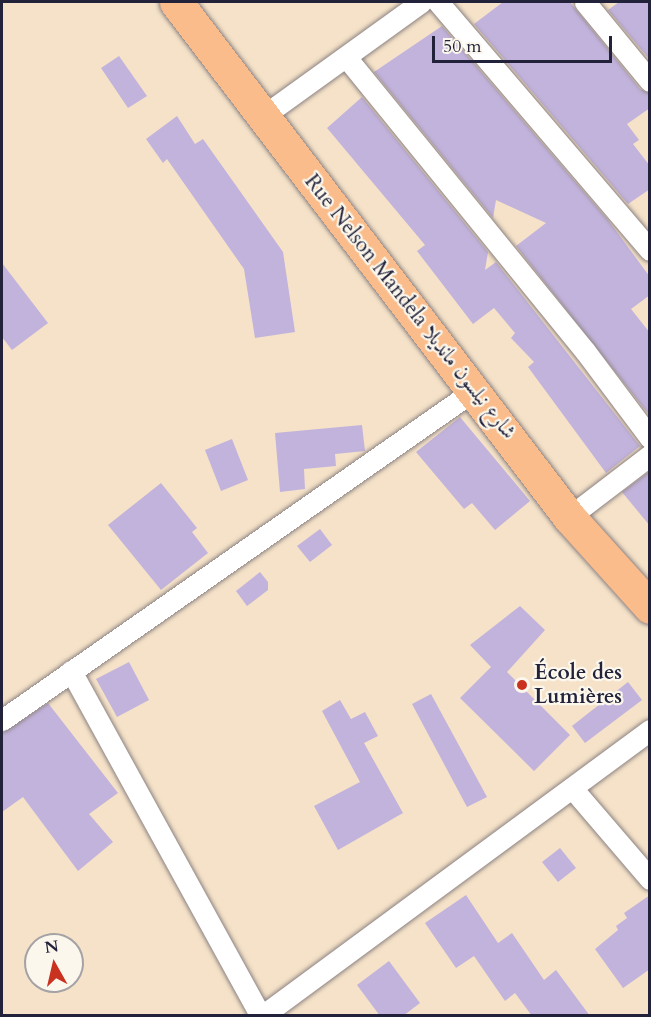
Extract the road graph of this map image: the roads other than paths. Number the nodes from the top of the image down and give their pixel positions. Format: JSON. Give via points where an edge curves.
{"nodes":[{"id":1,"x":176,"y":2,"type":"edge"},
{"id":2,"x":421,"y":2,"type":"edge"},
{"id":3,"x":438,"y":2,"type":"edge"},
{"id":4,"x":592,"y":4,"type":"edge"},
{"id":5,"x":346,"y":57,"type":"junction"},
{"id":6,"x":650,"y":81,"type":"edge"},
{"id":7,"x":263,"y":116,"type":"junction"},
{"id":8,"x":650,"y":250,"type":"edge"},
{"id":9,"x":476,"y":389,"type":"junction"},
{"id":10,"x":650,"y":438,"type":"edge"},
{"id":11,"x":650,"y":455,"type":"edge"},
{"id":12,"x":569,"y":517,"type":"junction"},
{"id":13,"x":650,"y":607,"type":"edge"},
{"id":14,"x":71,"y":670,"type":"junction"},
{"id":15,"x":2,"y":720,"type":"edge"},
{"id":16,"x":650,"y":730,"type":"edge"},
{"id":17,"x":572,"y":788,"type":"junction"},
{"id":18,"x":650,"y":879,"type":"edge"},
{"id":19,"x":262,"y":1016,"type":"edge"}],
"edges":[{"from":1,"to":7,"type":"main road","name":"Rue Nelson Mandela شارع نيلسون مانديلا"},
{"from":2,"to":5,"type":"street"},
{"from":3,"to":8,"type":"street"},
{"from":4,"to":6,"type":"street"},
{"from":5,"to":7,"type":"street"},
{"from":5,"to":10,"type":"street","via":[[585,351]]},
{"from":7,"to":9,"type":"main road","name":"Rue Nelson Mandela شارع نيلسون مانديلا"},
{"from":9,"to":12,"type":"main road","name":"Rue Nelson Mandela شارع نيلسون مانديلا"},
{"from":9,"to":14,"type":"street"},
{"from":11,"to":12,"type":"street"},
{"from":12,"to":13,"type":"main road","name":"Rue Nelson Mandela شارع نيلسون مانديلا"},
{"from":14,"to":15,"type":"street"},
{"from":14,"to":19,"type":"street"},
{"from":16,"to":17,"type":"street"},
{"from":17,"to":18,"type":"street"},
{"from":17,"to":19,"type":"street"}]}
